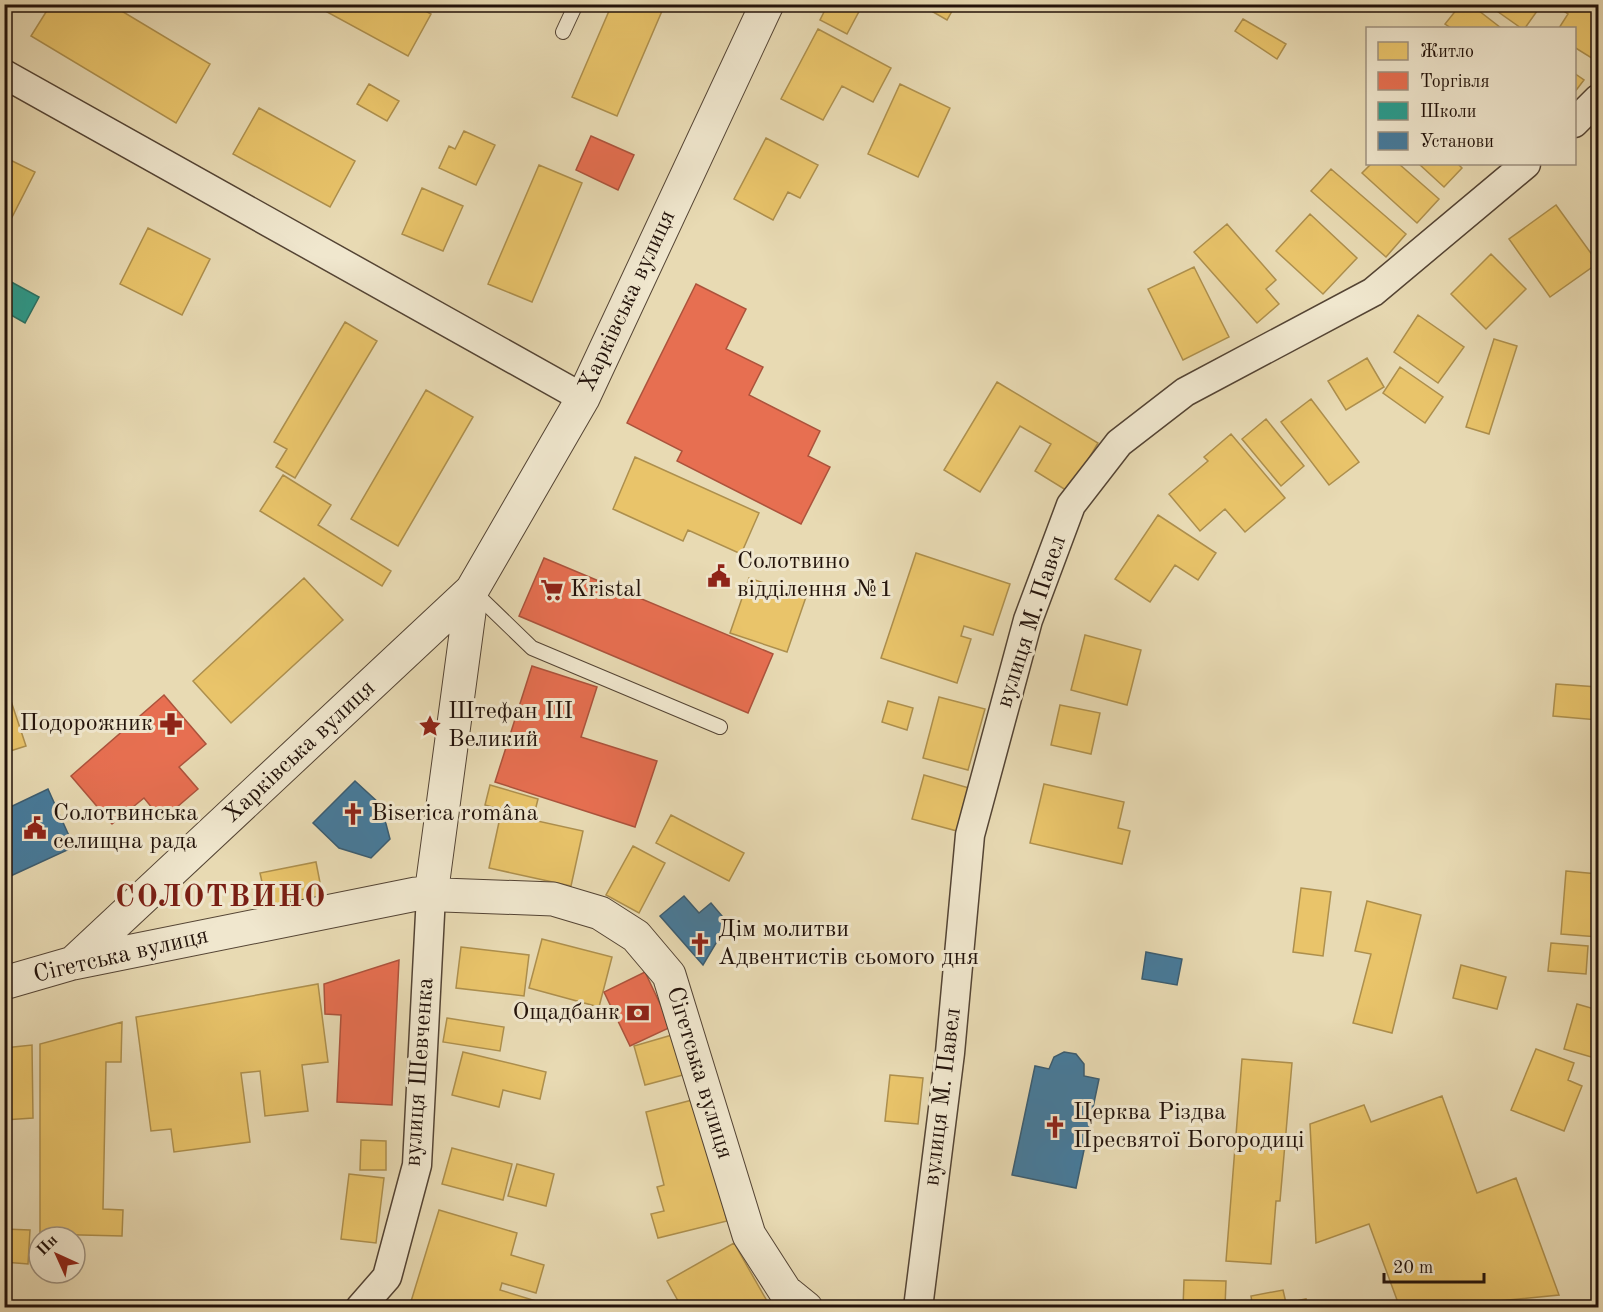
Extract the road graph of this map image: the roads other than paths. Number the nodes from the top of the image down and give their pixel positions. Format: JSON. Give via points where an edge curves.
{"nodes":[{"id":1,"x":576,"y":4,"type":"edge"},
{"id":2,"x":767,"y":4,"type":"edge"},
{"id":3,"x":563,"y":32,"type":"dead end"},
{"id":4,"x":4,"y":74,"type":"edge"},
{"id":5,"x":1599,"y":99,"type":"edge"},
{"id":6,"x":1576,"y":122,"type":"edge"},
{"id":7,"x":1525,"y":165,"type":"edge"},
{"id":8,"x":583,"y":398,"type":"junction"},
{"id":9,"x":472,"y":590,"type":"junction"},
{"id":10,"x":720,"y":727,"type":"dead end"},
{"id":11,"x":432,"y":895,"type":"junction"},
{"id":12,"x":73,"y":963,"type":"junction"},
{"id":13,"x":4,"y":983,"type":"edge"},
{"id":14,"x":360,"y":1308,"type":"edge"},
{"id":15,"x":806,"y":1308,"type":"edge"},
{"id":16,"x":918,"y":1308,"type":"edge"}],
"edges":[{"from":1,"to":3,"type":"lane"},
{"from":2,"to":8,"type":"street","name":"Харківська вулиця"},
{"from":4,"to":8,"type":"street"},
{"from":5,"to":6,"type":"street"},
{"from":7,"to":16,"type":"street","name":"вулиця М. Павел","via":[[1373,292],[1185,392],[1119,443],[1071,505],[1028,620],[970,835],[950,1053]]},
{"from":8,"to":9,"type":"street","name":"Харківська вулиця"},
{"from":9,"to":10,"type":"lane","via":[[532,648]]},
{"from":9,"to":11,"type":"street","name":"Харківська вулиця"},
{"from":9,"to":12,"type":"street","name":"Харківська вулиця"},
{"from":11,"to":12,"type":"street","name":"Сігетська вулиця","via":[[416,894]]},
{"from":11,"to":14,"type":"street","name":"вулиця Шевченка","via":[[417,1165],[387,1277]]},
{"from":11,"to":15,"type":"street","name":"Сігетська вулиця","via":[[553,898],[600,913],[636,936],[669,975],[749,1235],[785,1290]]},
{"from":12,"to":13,"type":"street","name":"Сігетська вулиця"}]}
